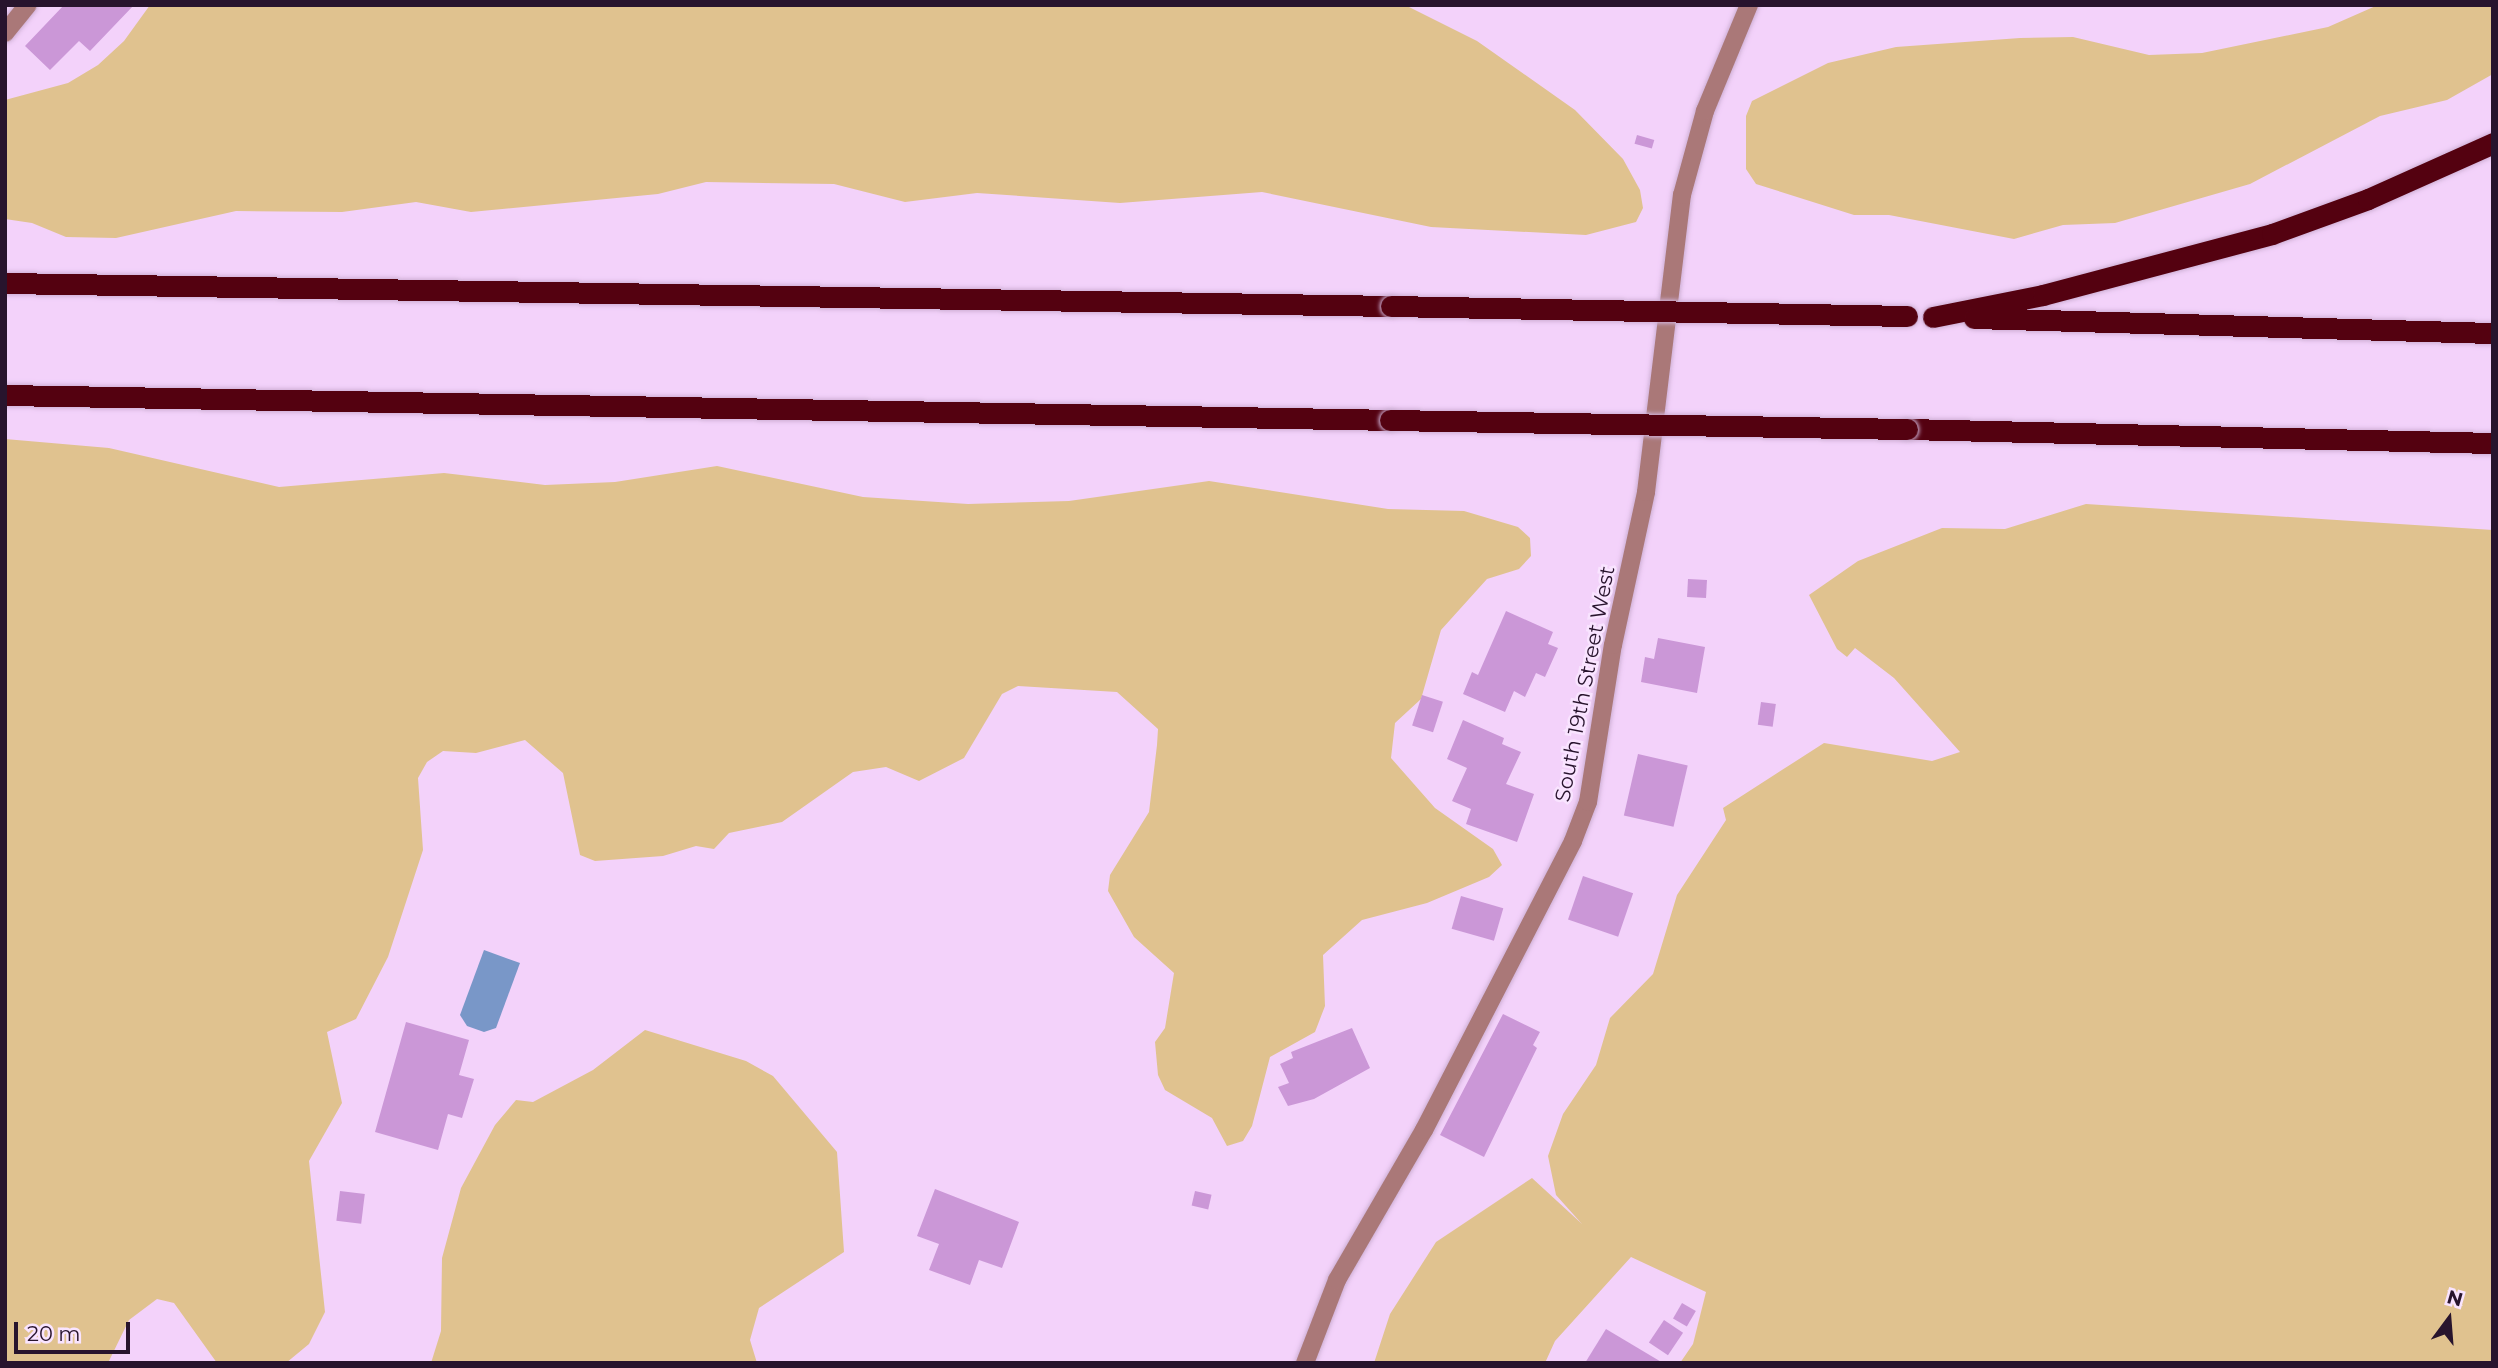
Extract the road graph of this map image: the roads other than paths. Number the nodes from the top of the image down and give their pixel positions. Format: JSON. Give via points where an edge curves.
{"nodes":[{"id":1,"x":28,"y":5,"type":"edge"},
{"id":2,"x":1749,"y":5,"type":"edge"},
{"id":3,"x":5,"y":33,"type":"edge"},
{"id":4,"x":2493,"y":144,"type":"edge"},
{"id":5,"x":5,"y":283,"type":"edge"},
{"id":6,"x":1933,"y":317,"type":"junction"},
{"id":7,"x":2493,"y":333,"type":"edge"},
{"id":8,"x":5,"y":395,"type":"edge"},
{"id":9,"x":2493,"y":443,"type":"edge"},
{"id":10,"x":1305,"y":1363,"type":"edge"}],
"edges":[{"from":1,"to":3,"type":"street"},
{"from":2,"to":10,"type":"street","name":"South 19th Street West","via":[[1705,111],[1682,195],[1646,492],[1613,645],[1588,802],[1573,841],[1423,1130],[1337,1280]]},
{"from":4,"to":6,"type":"highway","via":[[2368,199],[2272,233],[2043,295]]},
{"from":5,"to":6,"type":"highway","bridge":true},
{"from":6,"to":7,"type":"highway"},
{"from":8,"to":9,"type":"highway","bridge":true}]}
